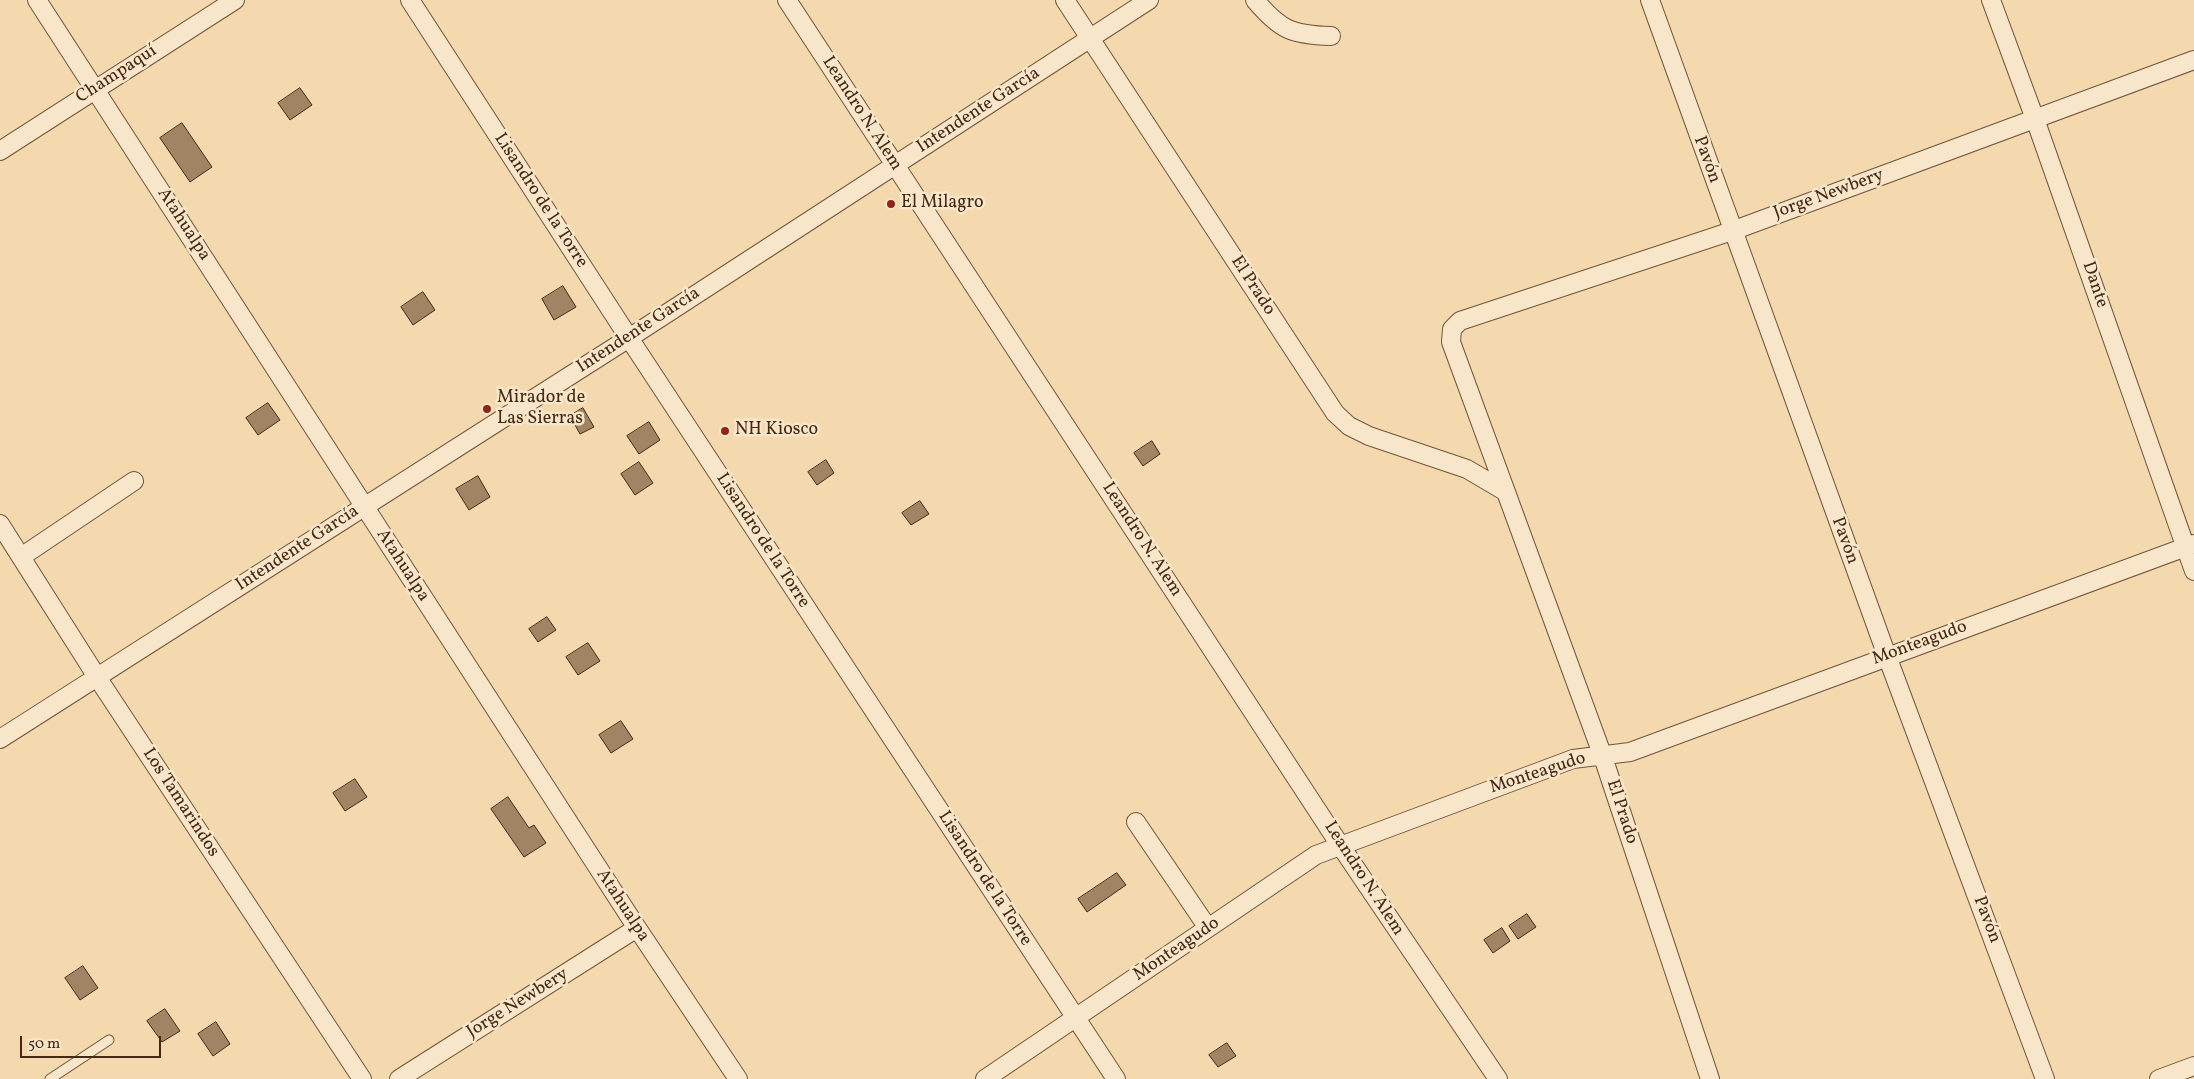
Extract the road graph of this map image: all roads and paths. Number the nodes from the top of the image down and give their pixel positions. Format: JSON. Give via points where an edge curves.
{"nodes":[{"id":1,"x":37,"y":0,"type":"edge"},
{"id":2,"x":235,"y":0,"type":"edge"},
{"id":3,"x":410,"y":0,"type":"edge"},
{"id":4,"x":786,"y":0,"type":"edge"},
{"id":5,"x":1065,"y":0,"type":"edge"},
{"id":6,"x":1149,"y":0,"type":"edge"},
{"id":7,"x":1255,"y":0,"type":"edge"},
{"id":8,"x":1650,"y":0,"type":"edge"},
{"id":9,"x":1991,"y":0,"type":"edge"},
{"id":10,"x":1331,"y":36,"type":"dead end"},
{"id":11,"x":1090,"y":39,"type":"junction"},
{"id":12,"x":2194,"y":60,"type":"edge"},
{"id":13,"x":95,"y":89,"type":"junction"},
{"id":14,"x":2035,"y":119,"type":"junction"},
{"id":15,"x":0,"y":151,"type":"edge"},
{"id":16,"x":895,"y":167,"type":"junction"},
{"id":17,"x":1732,"y":231,"type":"junction"},
{"id":18,"x":1460,"y":321,"type":"joint"},
{"id":19,"x":629,"y":338,"type":"junction"},
{"id":20,"x":1491,"y":451,"type":"junction"},
{"id":21,"x":1467,"y":469,"type":"junction"},
{"id":22,"x":134,"y":481,"type":"dead end"},
{"id":23,"x":1506,"y":492,"type":"junction"},
{"id":24,"x":364,"y":507,"type":"junction"},
{"id":25,"x":0,"y":524,"type":"edge"},
{"id":26,"x":2190,"y":546,"type":"edge"},
{"id":27,"x":22,"y":558,"type":"junction"},
{"id":28,"x":2194,"y":571,"type":"edge"},
{"id":29,"x":1887,"y":656,"type":"junction"},
{"id":30,"x":97,"y":677,"type":"junction"},
{"id":31,"x":0,"y":739,"type":"edge"},
{"id":32,"x":1602,"y":754,"type":"junction"},
{"id":33,"x":1136,"y":822,"type":"dead end"},
{"id":34,"x":1340,"y":845,"type":"junction"},
{"id":35,"x":637,"y":928,"type":"junction"},
{"id":36,"x":1208,"y":928,"type":"junction"},
{"id":37,"x":1076,"y":1018,"type":"junction"},
{"id":38,"x":109,"y":1040,"type":"dead end"},
{"id":39,"x":2194,"y":1066,"type":"edge"},
{"id":40,"x":50,"y":1079,"type":"edge"},
{"id":41,"x":362,"y":1079,"type":"edge"},
{"id":42,"x":399,"y":1079,"type":"edge"},
{"id":43,"x":738,"y":1079,"type":"edge"},
{"id":44,"x":986,"y":1079,"type":"edge"},
{"id":45,"x":1116,"y":1079,"type":"edge"},
{"id":46,"x":1498,"y":1079,"type":"edge"},
{"id":47,"x":1710,"y":1079,"type":"edge"},
{"id":48,"x":2045,"y":1079,"type":"edge"},
{"id":49,"x":2158,"y":1079,"type":"edge"}],
"edges":[{"from":1,"to":13,"type":"street","name":"Atahualpa"},
{"from":2,"to":13,"type":"street","name":"Champaquí"},
{"from":3,"to":19,"type":"street","name":"Lisandro de la Torre"},
{"from":4,"to":16,"type":"street","name":"Leandro N. Alem"},
{"from":5,"to":11,"type":"street","name":"El Prado"},
{"from":6,"to":11,"type":"street","name":"Intendente García"},
{"from":7,"to":10,"type":"street","via":[[1277,24],[1291,31]]},
{"from":8,"to":17,"type":"street","name":"Pavón"},
{"from":9,"to":14,"type":"street","name":"Dante"},
{"from":11,"to":16,"type":"street","name":"Intendente García"},
{"from":11,"to":21,"type":"street","name":"El Prado","via":[[1335,413],[1349,426],[1369,436]]},
{"from":12,"to":14,"type":"street","name":"Jorge Newbery"},
{"from":13,"to":15,"type":"street","name":"Champaquí"},
{"from":13,"to":24,"type":"street","name":"Atahualpa"},
{"from":14,"to":17,"type":"street","name":"Jorge Newbery"},
{"from":14,"to":26,"type":"street","name":"Dante"},
{"from":16,"to":19,"type":"street","name":"Intendente García"},
{"from":16,"to":34,"type":"street","name":"Leandro N. Alem"},
{"from":17,"to":18,"type":"street","name":"Jorge Newbery"},
{"from":17,"to":29,"type":"street","name":"Pavón"},
{"from":18,"to":20,"type":"street","name":"El Prado","via":[[1452,329],[1451,342]]},
{"from":19,"to":24,"type":"street","name":"Intendente García"},
{"from":19,"to":37,"type":"street","name":"Lisandro de la Torre"},
{"from":20,"to":21,"type":"street","via":[[1481,464]]},
{"from":20,"to":23,"type":"street","name":"El Prado"},
{"from":21,"to":23,"type":"street","name":"El Prado"},
{"from":22,"to":27,"type":"street"},
{"from":23,"to":32,"type":"street","name":"El Prado"},
{"from":24,"to":30,"type":"street","name":"Intendente García"},
{"from":24,"to":35,"type":"street","name":"Atahualpa"},
{"from":25,"to":27,"type":"street","name":"Los Tamarindos"},
{"from":26,"to":28,"type":"street","name":"Dante"},
{"from":26,"to":29,"type":"street","name":"Monteagudo"},
{"from":27,"to":30,"type":"street","name":"Los Tamarindos"},
{"from":29,"to":32,"type":"street","name":"Monteagudo","via":[[1630,752]]},
{"from":29,"to":48,"type":"street","name":"Pavón"},
{"from":30,"to":31,"type":"street","name":"Intendente García"},
{"from":30,"to":41,"type":"street","name":"Los Tamarindos"},
{"from":32,"to":34,"type":"street","name":"Monteagudo","via":[[1573,759]]},
{"from":32,"to":47,"type":"street","name":"El Prado"},
{"from":33,"to":36,"type":"street"},
{"from":34,"to":36,"type":"street","name":"Monteagudo","via":[[1316,855]]},
{"from":34,"to":46,"type":"street","name":"Leandro N. Alem"},
{"from":35,"to":42,"type":"street","name":"Jorge Newbery"},
{"from":35,"to":43,"type":"street","name":"Atahualpa"},
{"from":36,"to":37,"type":"street","name":"Monteagudo"},
{"from":37,"to":44,"type":"street","name":"Monteagudo"},
{"from":37,"to":45,"type":"street","name":"Lisandro de la Torre"},
{"from":38,"to":40,"type":"lane"},
{"from":39,"to":49,"type":"street"}]}
